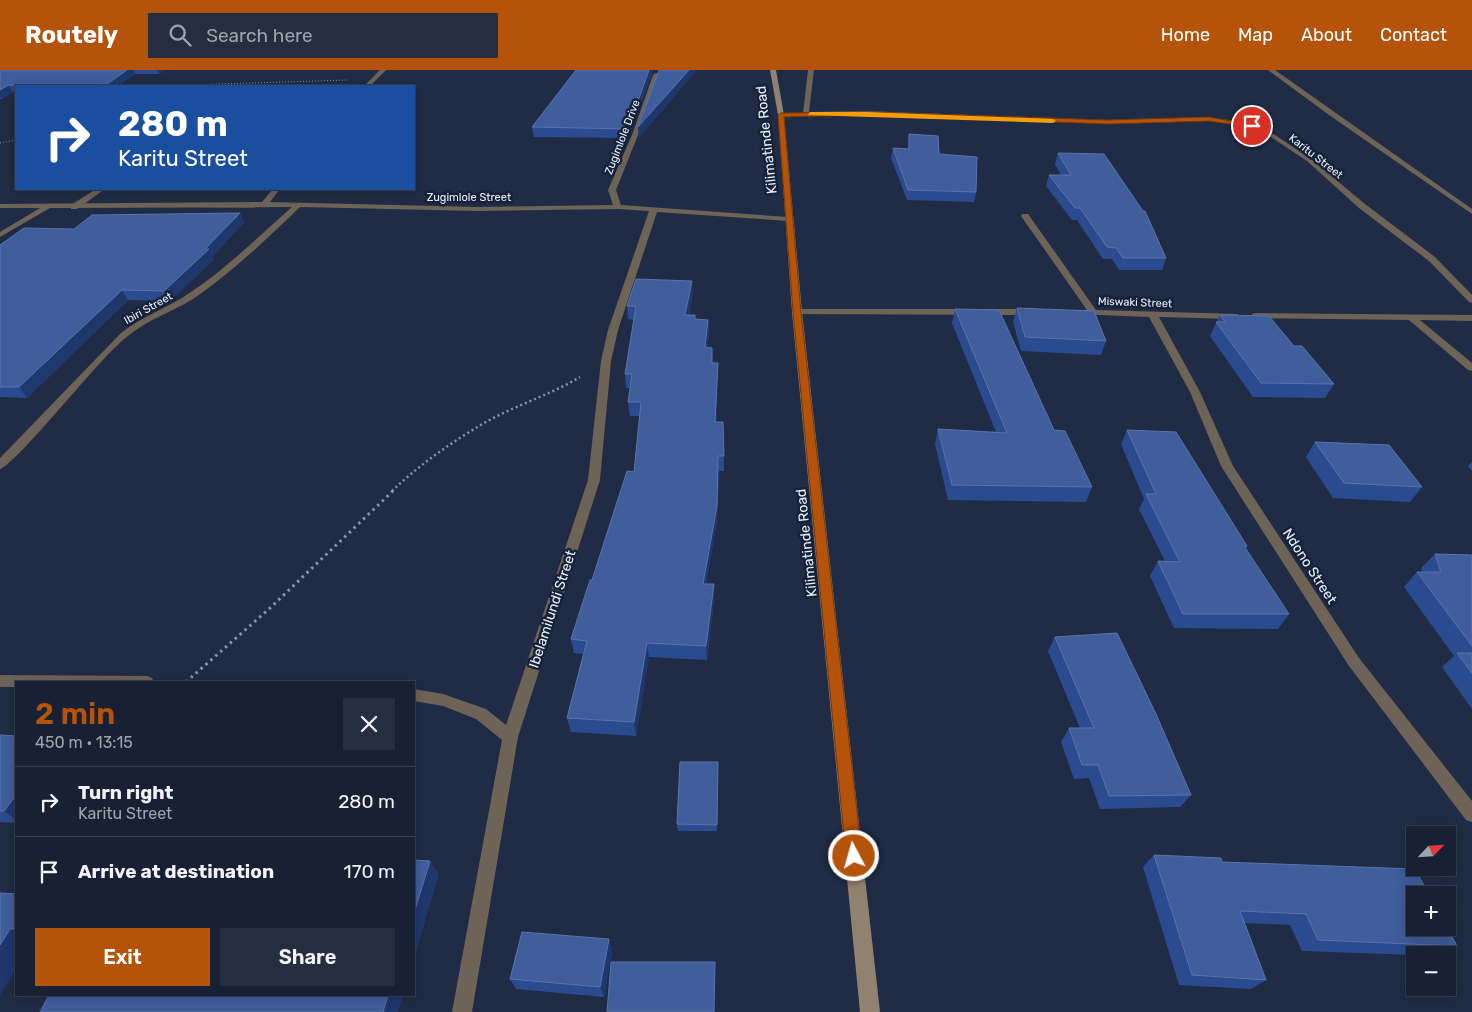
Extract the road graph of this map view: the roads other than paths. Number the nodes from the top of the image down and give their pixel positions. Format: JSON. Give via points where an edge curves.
{"nodes":[{"id":1,"x":383,"y":70,"type":"edge"},
{"id":2,"x":773,"y":70,"type":"edge"},
{"id":3,"x":811,"y":70,"type":"edge"},
{"id":4,"x":1271,"y":70,"type":"edge"},
{"id":5,"x":656,"y":75,"type":"edge"},
{"id":6,"x":368,"y":85,"type":"edge"},
{"id":7,"x":806,"y":113,"type":"junction"},
{"id":8,"x":781,"y":115,"type":"junction"},
{"id":9,"x":100,"y":190,"type":"edge"},
{"id":10,"x":276,"y":190,"type":"edge"},
{"id":11,"x":264,"y":204,"type":"junction"},
{"id":12,"x":0,"y":206,"type":"edge"},
{"id":13,"x":298,"y":206,"type":"junction"},
{"id":14,"x":47,"y":207,"type":"junction"},
{"id":15,"x":74,"y":207,"type":"junction"},
{"id":16,"x":618,"y":207,"type":"junction"},
{"id":17,"x":654,"y":209,"type":"junction"},
{"id":18,"x":1472,"y":212,"type":"edge"},
{"id":19,"x":1024,"y":216,"type":"dead end"},
{"id":20,"x":788,"y":219,"type":"junction"},
{"id":21,"x":19,"y":224,"type":"junction"},
{"id":22,"x":0,"y":225,"type":"edge"},
{"id":23,"x":0,"y":235,"type":"edge"},
{"id":24,"x":1472,"y":300,"type":"edge"},
{"id":25,"x":797,"y":312,"type":"junction"},
{"id":26,"x":1043,"y":312,"type":"edge"},
{"id":27,"x":1063,"y":312,"type":"edge"},
{"id":28,"x":1092,"y":312,"type":"junction"},
{"id":29,"x":1153,"y":315,"type":"junction"},
{"id":30,"x":1412,"y":318,"type":"junction"},
{"id":31,"x":1472,"y":318,"type":"edge"},
{"id":32,"x":1472,"y":368,"type":"edge"},
{"id":33,"x":0,"y":465,"type":"edge"},
{"id":34,"x":0,"y":681,"type":"edge"},
{"id":35,"x":15,"y":681,"type":"edge"},
{"id":36,"x":415,"y":695,"type":"edge"},
{"id":37,"x":510,"y":737,"type":"junction"},
{"id":38,"x":1472,"y":814,"type":"edge"},
{"id":39,"x":462,"y":1012,"type":"edge"},
{"id":40,"x":870,"y":1012,"type":"edge"}],
"edges":[{"from":1,"to":6,"type":"street"},
{"from":2,"to":8,"type":"main road","name":"Kilimatinde Road"},
{"from":3,"to":7,"type":"street"},
{"from":4,"to":18,"type":"street"},
{"from":5,"to":16,"type":"street","name":"Zugimlole Drive","via":[[636,135],[612,190]]},
{"from":7,"to":8,"type":"street","name":"Karitu Street"},
{"from":7,"to":24,"type":"street","name":"Karitu Street","via":[[1107,122],[1209,119],[1252,126],[1309,160],[1362,206],[1432,259]]},
{"from":8,"to":20,"type":"main road","name":"Kilimatinde Road"},
{"from":9,"to":15,"type":"street"},
{"from":10,"to":11,"type":"street"},
{"from":11,"to":13,"type":"street","name":"Zugimlole Street"},
{"from":11,"to":15,"type":"street","name":"Zugimlole Street"},
{"from":12,"to":14,"type":"street","name":"Zugimlole Street"},
{"from":13,"to":16,"type":"street","name":"Zugimlole Street"},
{"from":13,"to":33,"type":"street","name":"Ibiri Street","via":[[196,292],[125,333]]},
{"from":14,"to":15,"type":"street","name":"Zugimlole Street"},
{"from":14,"to":21,"type":"street"},
{"from":16,"to":17,"type":"street","name":"Zugimlole Street"},
{"from":17,"to":20,"type":"street","name":"Zugimlole Street"},
{"from":17,"to":37,"type":"street","name":"Ibelamilundi Street","via":[[613,330],[606,361],[594,480]]},
{"from":19,"to":28,"type":"street"},
{"from":20,"to":25,"type":"main road","name":"Kilimatinde Road"},
{"from":21,"to":22,"type":"street"},
{"from":21,"to":23,"type":"street"},
{"from":25,"to":26,"type":"street"},
{"from":25,"to":40,"type":"main road","name":"Kilimatinde Road"},
{"from":27,"to":28,"type":"street","name":"Miswaki Street"},
{"from":28,"to":29,"type":"street","name":"Miswaki Street"},
{"from":29,"to":30,"type":"street","name":"Miswaki Street"},
{"from":29,"to":38,"type":"street","name":"Ndono Street","via":[[1196,392],[1228,466],[1354,662]]},
{"from":30,"to":31,"type":"street","name":"Miswaki Street"},
{"from":30,"to":32,"type":"street"},
{"from":34,"to":35,"type":"street"},
{"from":36,"to":37,"type":"street","via":[[443,700],[481,714]]},
{"from":37,"to":39,"type":"street","name":"Ibelamilundi Street"}]}
